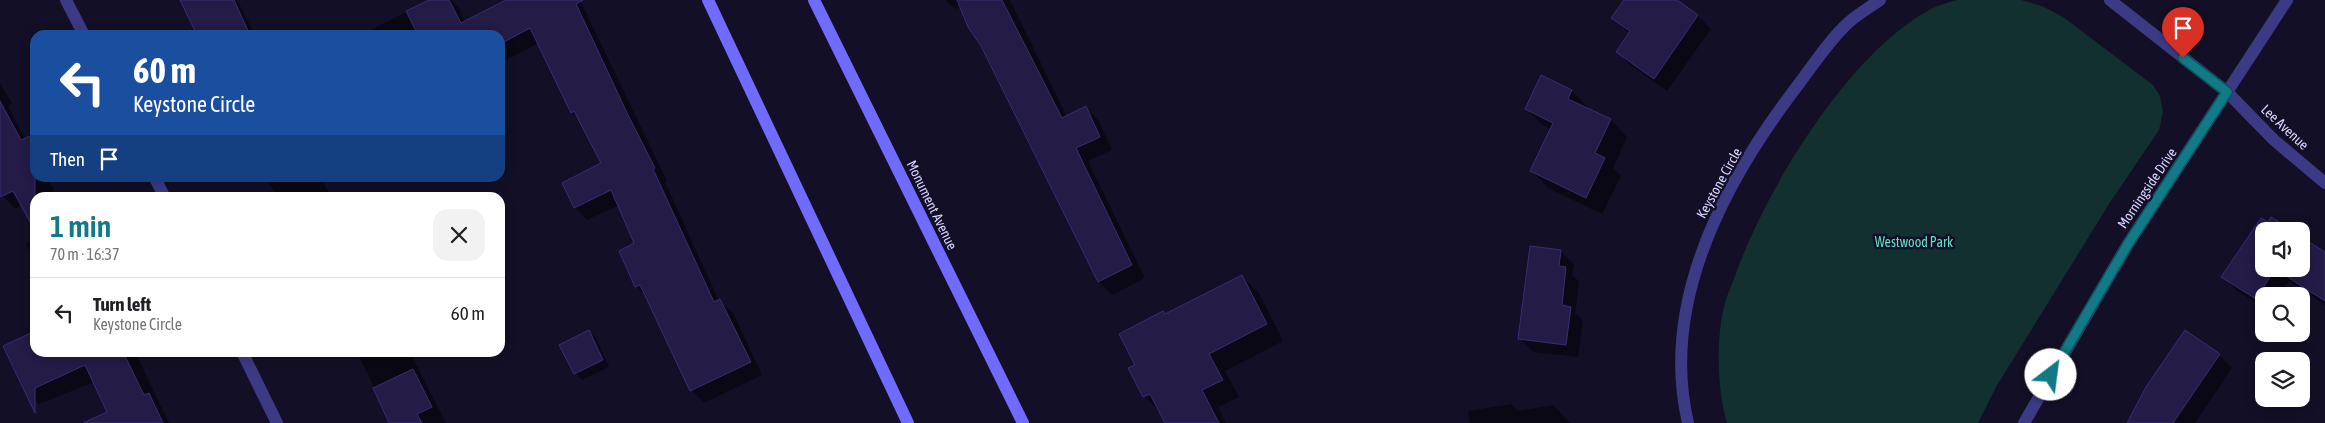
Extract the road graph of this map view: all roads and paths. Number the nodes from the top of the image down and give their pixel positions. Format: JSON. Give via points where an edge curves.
{"nodes":[{"id":1,"x":66,"y":0,"type":"edge"},
{"id":2,"x":708,"y":0,"type":"edge"},
{"id":3,"x":814,"y":0,"type":"edge"},
{"id":4,"x":1880,"y":0,"type":"edge"},
{"id":5,"x":2110,"y":0,"type":"edge"},
{"id":6,"x":2286,"y":0,"type":"edge"},
{"id":7,"x":81,"y":30,"type":"edge"},
{"id":8,"x":2227,"y":92,"type":"junction"},
{"id":9,"x":2325,"y":183,"type":"edge"},
{"id":10,"x":244,"y":357,"type":"edge"},
{"id":11,"x":277,"y":423,"type":"edge"},
{"id":12,"x":908,"y":423,"type":"edge"},
{"id":13,"x":1023,"y":423,"type":"edge"},
{"id":14,"x":1688,"y":423,"type":"edge"},
{"id":15,"x":2024,"y":423,"type":"edge"}],
"edges":[{"from":1,"to":7,"type":"street"},
{"from":2,"to":12,"type":"street"},
{"from":3,"to":13,"type":"street","name":"Monument Avenue"},
{"from":4,"to":14,"type":"street","name":"Keystone Circle","via":[[1849,22],[1772,120],[1726,197],[1706,238],[1684,322],[1681,362]]},
{"from":5,"to":8,"type":"street"},
{"from":6,"to":8,"type":"street","name":"Morningside Drive"},
{"from":8,"to":9,"type":"street","name":"Lee Avenue","via":[[2274,140]]},
{"from":8,"to":15,"type":"street","name":"Morningside Drive","via":[[2128,244]]},
{"from":10,"to":11,"type":"street"}]}
